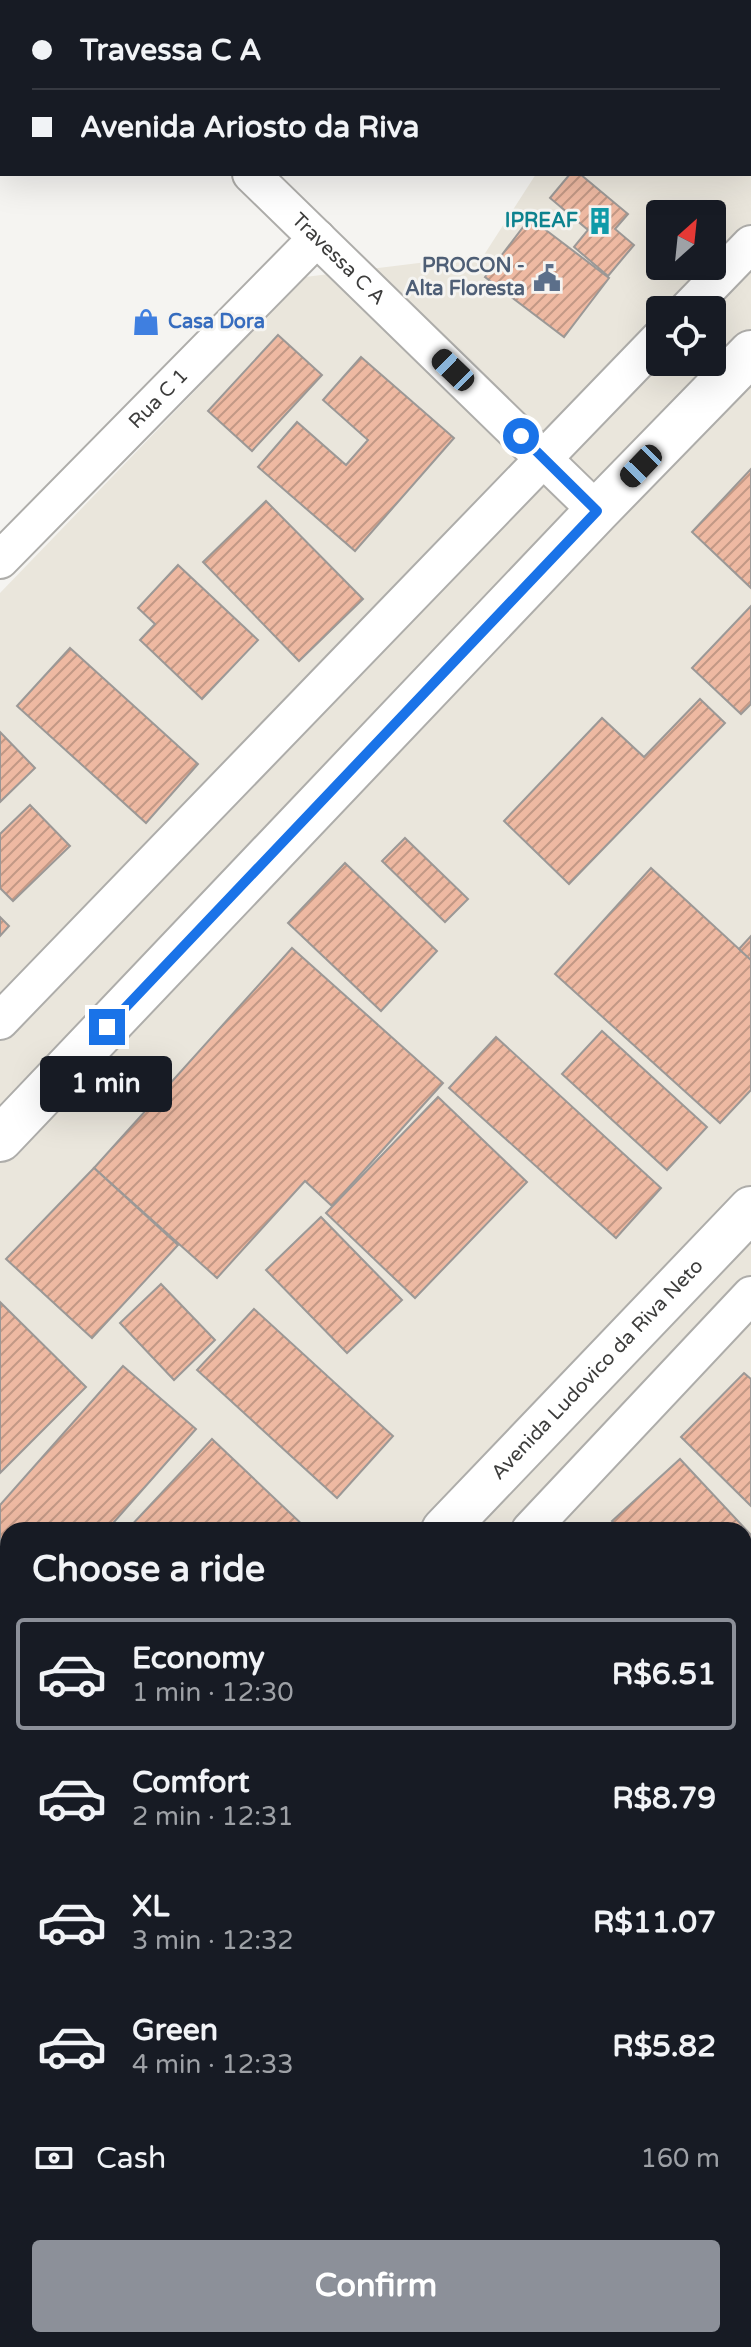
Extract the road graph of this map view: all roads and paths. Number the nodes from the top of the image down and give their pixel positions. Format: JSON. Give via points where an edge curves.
{"nodes":[{"id":1,"x":253,"y":176,"type":"edge"},
{"id":2,"x":317,"y":238,"type":"junction"},
{"id":3,"x":751,"y":244,"type":"edge"},
{"id":4,"x":701,"y":296,"type":"edge"},
{"id":5,"x":646,"y":352,"type":"edge"},
{"id":6,"x":751,"y":353,"type":"edge"},
{"id":7,"x":544,"y":458,"type":"junction"},
{"id":8,"x":597,"y":511,"type":"junction"},
{"id":9,"x":0,"y":560,"type":"edge"},
{"id":10,"x":0,"y":1021,"type":"edge"},
{"id":11,"x":0,"y":1139,"type":"edge"},
{"id":12,"x":751,"y":1209,"type":"edge"},
{"id":13,"x":751,"y":1295,"type":"edge"},
{"id":14,"x":452,"y":1522,"type":"edge"},
{"id":15,"x":538,"y":1522,"type":"edge"}],
"edges":[{"from":1,"to":2,"type":"street","name":"Travessa C A"},
{"from":2,"to":7,"type":"street","name":"Travessa C A"},
{"from":2,"to":9,"type":"street","name":"Rua C 1"},
{"from":3,"to":4,"type":"street"},
{"from":5,"to":7,"type":"street"},
{"from":6,"to":8,"type":"street"},
{"from":7,"to":8,"type":"street","name":"Travessa C A"},
{"from":7,"to":10,"type":"street"},
{"from":8,"to":11,"type":"street"},
{"from":12,"to":14,"type":"street","name":"Avenida Ludovico da Riva Neto"},
{"from":13,"to":15,"type":"street"}]}
